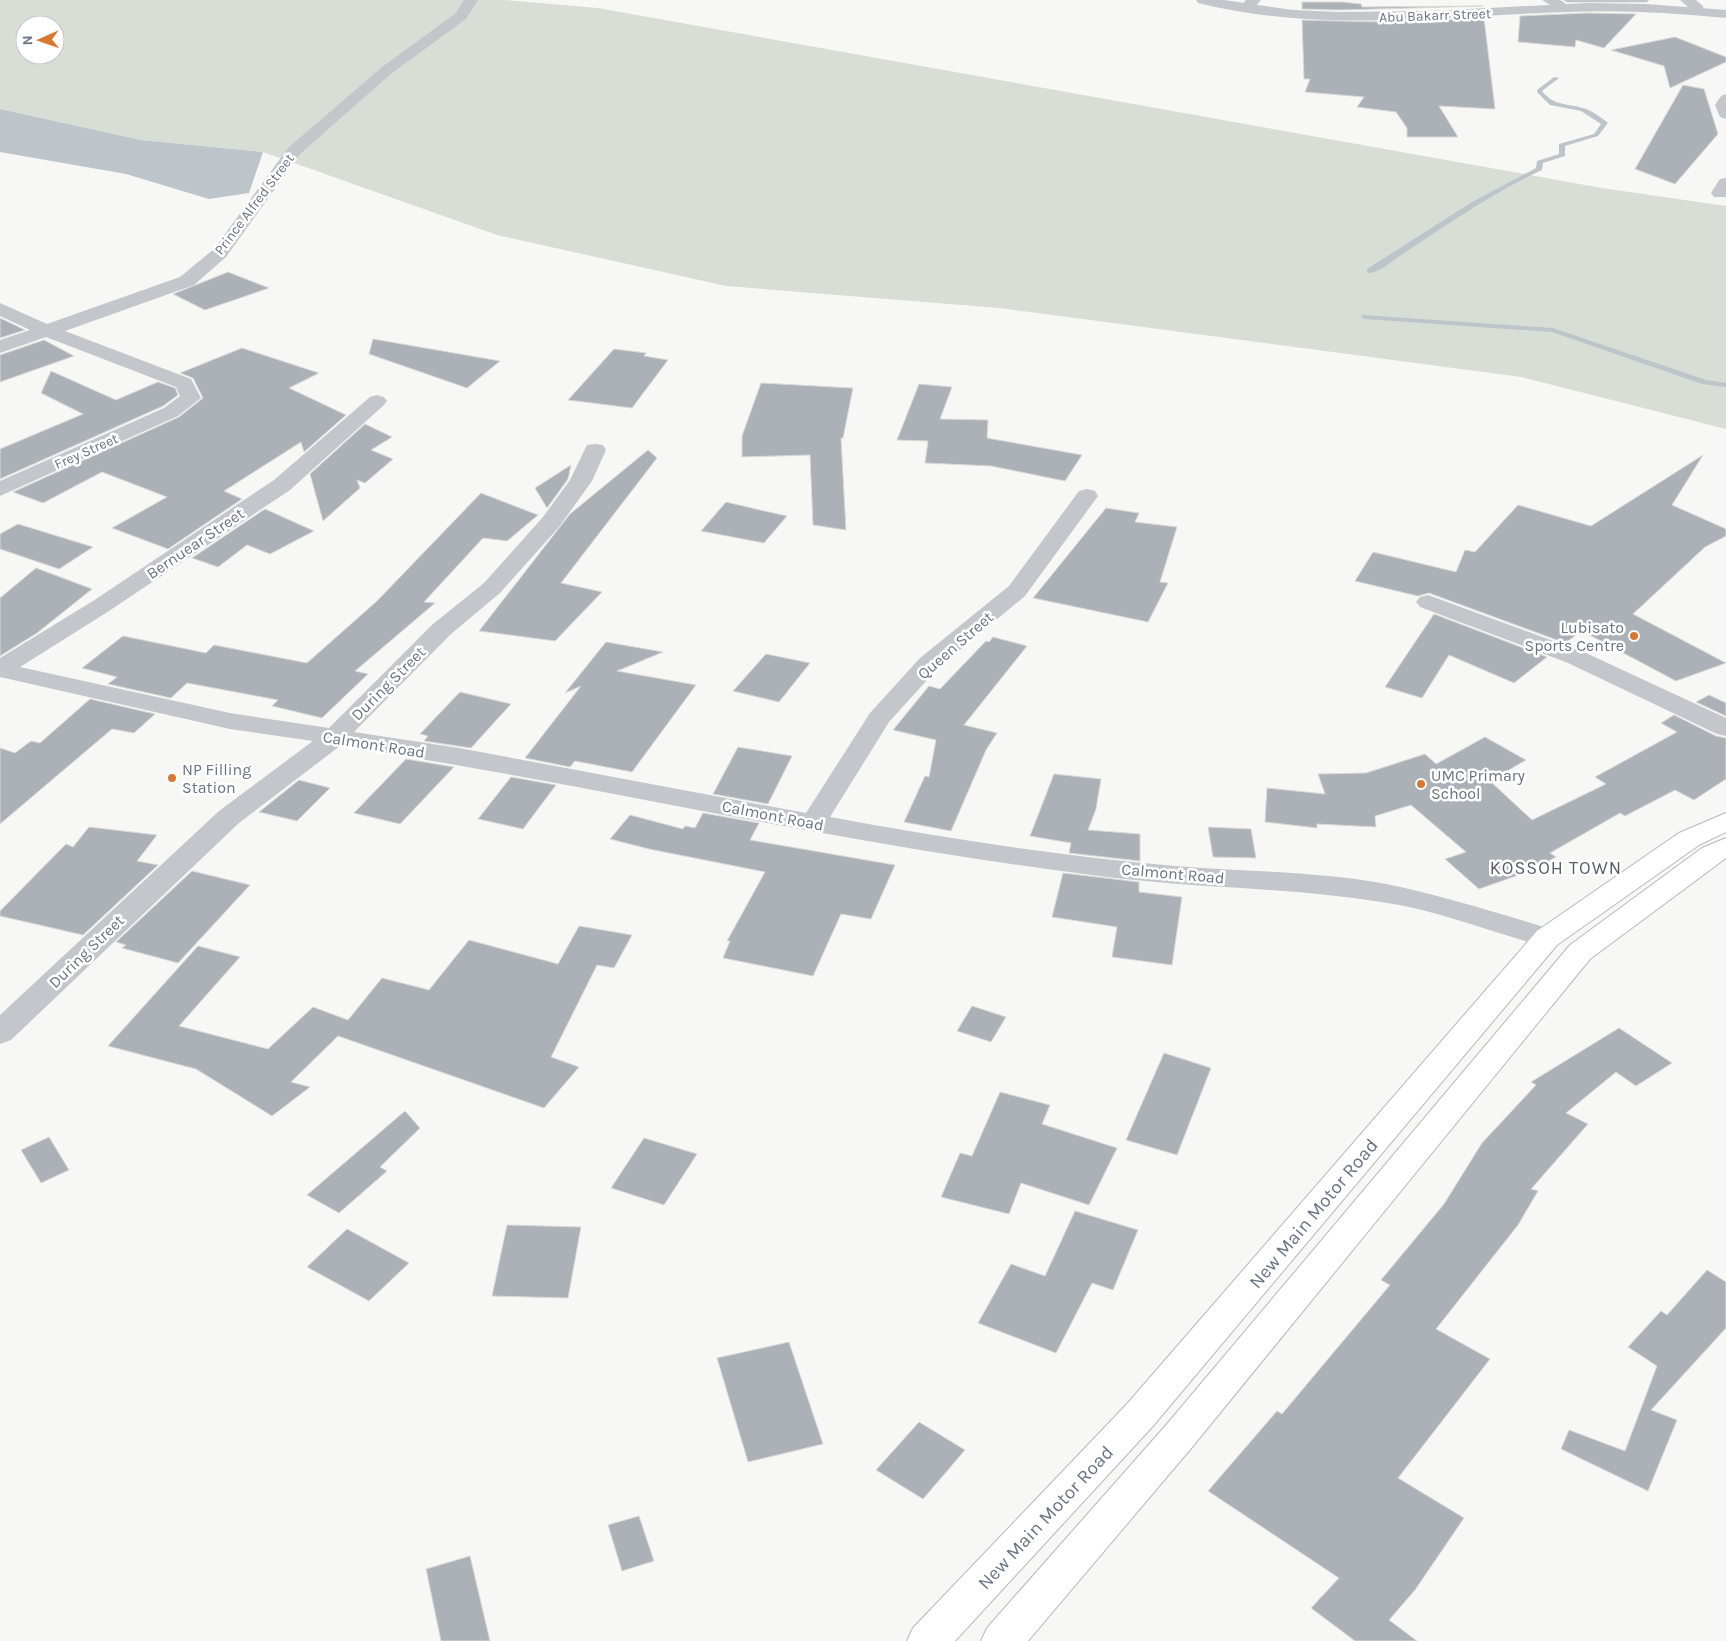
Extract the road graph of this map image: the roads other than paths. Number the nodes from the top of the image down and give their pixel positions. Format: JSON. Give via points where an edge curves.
{"nodes":[{"id":1,"x":471,"y":0,"type":"edge"},
{"id":2,"x":1203,"y":0,"type":"edge"},
{"id":3,"x":1549,"y":0,"type":"edge"},
{"id":4,"x":1687,"y":0,"type":"edge"},
{"id":5,"x":1250,"y":4,"type":"edge"},
{"id":6,"x":1565,"y":8,"type":"junction"},
{"id":7,"x":1697,"y":12,"type":"junction"},
{"id":8,"x":1726,"y":14,"type":"edge"},
{"id":9,"x":1726,"y":99,"type":"edge"},
{"id":10,"x":1726,"y":114,"type":"edge"},
{"id":11,"x":0,"y":309,"type":"edge"},
{"id":12,"x":45,"y":330,"type":"junction"},
{"id":13,"x":0,"y":347,"type":"edge"},
{"id":14,"x":377,"y":401,"type":"dead end"},
{"id":15,"x":595,"y":450,"type":"dead end"},
{"id":16,"x":0,"y":489,"type":"edge"},
{"id":17,"x":1087,"y":496,"type":"dead end"},
{"id":18,"x":1428,"y":602,"type":"dead end"},
{"id":19,"x":0,"y":669,"type":"edge"},
{"id":20,"x":1726,"y":728,"type":"edge"},
{"id":21,"x":334,"y":738,"type":"junction"},
{"id":22,"x":1726,"y":821,"type":"edge"},
{"id":23,"x":813,"y":823,"type":"junction"},
{"id":24,"x":1726,"y":847,"type":"edge"},
{"id":25,"x":1547,"y":938,"type":"junction"},
{"id":26,"x":0,"y":1033,"type":"edge"},
{"id":27,"x":928,"y":1641,"type":"edge"},
{"id":28,"x":1002,"y":1641,"type":"edge"}],
"edges":[{"from":1,"to":12,"type":"street","name":"Prince Alfred Street","via":[[461,16],[387,70],[294,151],[220,253],[187,281]]},
{"from":2,"to":5,"type":"street","name":"Abu Bakarr Street"},
{"from":3,"to":6,"type":"street"},
{"from":4,"to":7,"type":"street","via":[[1696,6]]},
{"from":5,"to":6,"type":"street","name":"Abu Bakarr Street","via":[[1368,17]]},
{"from":6,"to":7,"type":"street","name":"Abu Bakarr Street","via":[[1618,7]]},
{"from":7,"to":8,"type":"street","name":"Abu Bakarr Street"},
{"from":9,"to":10,"type":"street","via":[[1723,105]]},
{"from":11,"to":12,"type":"street"},
{"from":12,"to":13,"type":"street","name":"Prince Alfred Street"},
{"from":12,"to":16,"type":"street","name":"Frey Street","via":[[184,383],[191,398],[172,412]]},
{"from":14,"to":19,"type":"street","name":"Bernuear Street","via":[[282,485],[102,606]]},
{"from":15,"to":21,"type":"street","name":"During Street","via":[[581,480],[538,537],[492,588],[442,629]]},
{"from":17,"to":23,"type":"street","name":"Queen Street","via":[[1017,592],[929,664],[879,718]]},
{"from":18,"to":20,"type":"street","via":[[1577,658]]},
{"from":19,"to":21,"type":"street","name":"Calmont Road","via":[[230,721]]},
{"from":21,"to":23,"type":"street","name":"Calmont Road","via":[[459,756]]},
{"from":21,"to":26,"type":"street","name":"During Street","via":[[229,817]]},
{"from":22,"to":25,"type":"highway","name":"New Main Motor Road","via":[[1689,839]]},
{"from":23,"to":25,"type":"street","name":"Calmont Road","via":[[1049,861],[1176,875],[1307,883],[1384,893],[1443,906]]},
{"from":24,"to":28,"type":"highway","via":[[1580,952],[1180,1435]]},
{"from":25,"to":27,"type":"highway","name":"New Main Motor Road","via":[[1140,1415]]}]}
